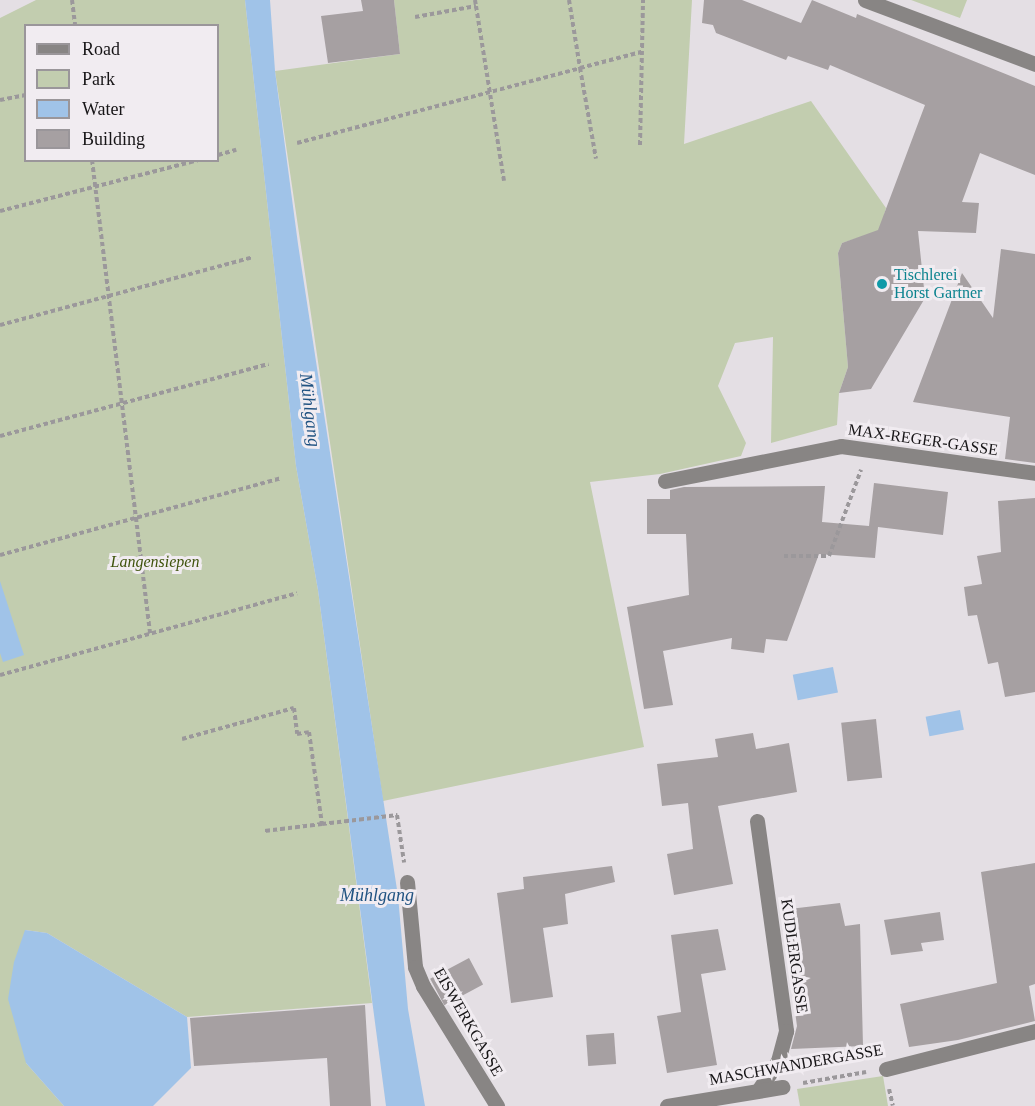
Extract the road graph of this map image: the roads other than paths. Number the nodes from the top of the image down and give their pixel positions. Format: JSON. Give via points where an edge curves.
{"nodes":[{"id":1,"x":865,"y":0,"type":"edge"},
{"id":2,"x":1035,"y":64,"type":"edge"},
{"id":3,"x":1035,"y":473,"type":"edge"},
{"id":4,"x":665,"y":481,"type":"dead end"},
{"id":5,"x":757,"y":821,"type":"dead end"},
{"id":6,"x":407,"y":882,"type":"road end"},
{"id":7,"x":1035,"y":1031,"type":"edge"},
{"id":8,"x":886,"y":1069,"type":"road end"},
{"id":9,"x":782,"y":1087,"type":"road end"},
{"id":10,"x":759,"y":1089,"type":"junction"},
{"id":11,"x":497,"y":1106,"type":"edge"},
{"id":12,"x":667,"y":1106,"type":"edge"}],
"edges":[{"from":1,"to":2,"type":"street"},
{"from":3,"to":4,"type":"street","name":"MAX-REGER-GASSE","via":[[842,446]]},
{"from":5,"to":10,"type":"street","name":"KUDLERGASSE","via":[[786,1031],[778,1061]]},
{"from":6,"to":11,"type":"street","name":"EISWERKGASSE","via":[[419,976]]},
{"from":7,"to":8,"type":"street","name":"MASCHWANDERGASSE"},
{"from":9,"to":10,"type":"street","name":"MASCHWANDERGASSE"},
{"from":10,"to":12,"type":"street","name":"MASCHWANDERGASSE"}]}
